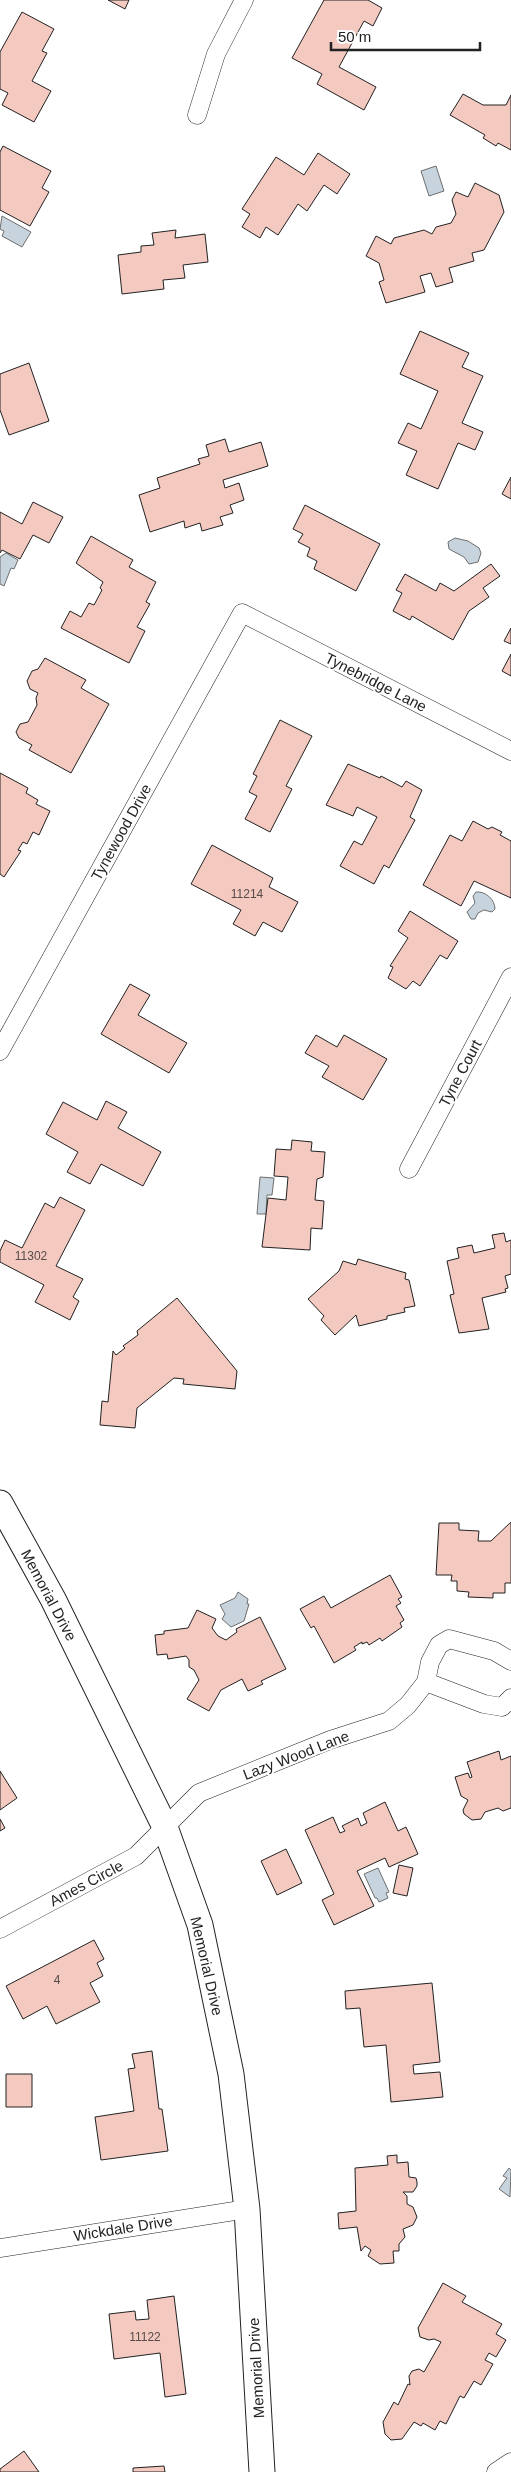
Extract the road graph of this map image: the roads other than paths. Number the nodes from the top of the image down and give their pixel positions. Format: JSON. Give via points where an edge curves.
{"nodes":[{"id":1,"x":244,"y":0,"type":"edge"},
{"id":2,"x":196,"y":115,"type":"dead end"},
{"id":3,"x":242,"y":613,"type":"joint"},
{"id":4,"x":511,"y":751,"type":"edge"},
{"id":5,"x":511,"y":977,"type":"edge"},
{"id":6,"x":0,"y":1051,"type":"edge"},
{"id":7,"x":409,"y":1169,"type":"dead end"},
{"id":8,"x":0,"y":1503,"type":"edge"},
{"id":9,"x":511,"y":1662,"type":"edge"},
{"id":10,"x":426,"y":1682,"type":"junction"},
{"id":11,"x":511,"y":1698,"type":"edge"},
{"id":12,"x":165,"y":1827,"type":"junction"},
{"id":13,"x":0,"y":1930,"type":"edge"},
{"id":14,"x":247,"y":2209,"type":"junction"},
{"id":15,"x":0,"y":2248,"type":"edge"},
{"id":16,"x":511,"y":2462,"type":"edge"},
{"id":17,"x":262,"y":2472,"type":"edge"},
{"id":18,"x":496,"y":2472,"type":"edge"}],
"edges":[{"from":1,"to":2,"type":"street","via":[[216,54]]},
{"from":3,"to":4,"type":"street","name":"Tynebridge Lane"},
{"from":3,"to":6,"type":"street","name":"Tynewood Drive"},
{"from":5,"to":7,"type":"street","name":"Tyne Court"},
{"from":8,"to":12,"type":"street","name":"Memorial Drive","via":[[53,1600]]},
{"from":9,"to":10,"type":"street","name":"Lazy Wood Lane","via":[[494,1651],[449,1638],[439,1645],[430,1662]]},
{"from":10,"to":11,"type":"street","via":[[484,1704],[502,1707]]},
{"from":10,"to":12,"type":"street","name":"Lazy Wood Lane","via":[[408,1705],[389,1721],[330,1740],[199,1793]]},
{"from":12,"to":13,"type":"street","name":"Ames Circle","via":[[136,1856]]},
{"from":12,"to":14,"type":"street","name":"Memorial Drive","via":[[200,1925],[230,2074]]},
{"from":14,"to":15,"type":"street","name":"Wickdale Drive"},
{"from":14,"to":17,"type":"street","name":"Memorial Drive"},
{"from":16,"to":18,"type":"street"}]}
